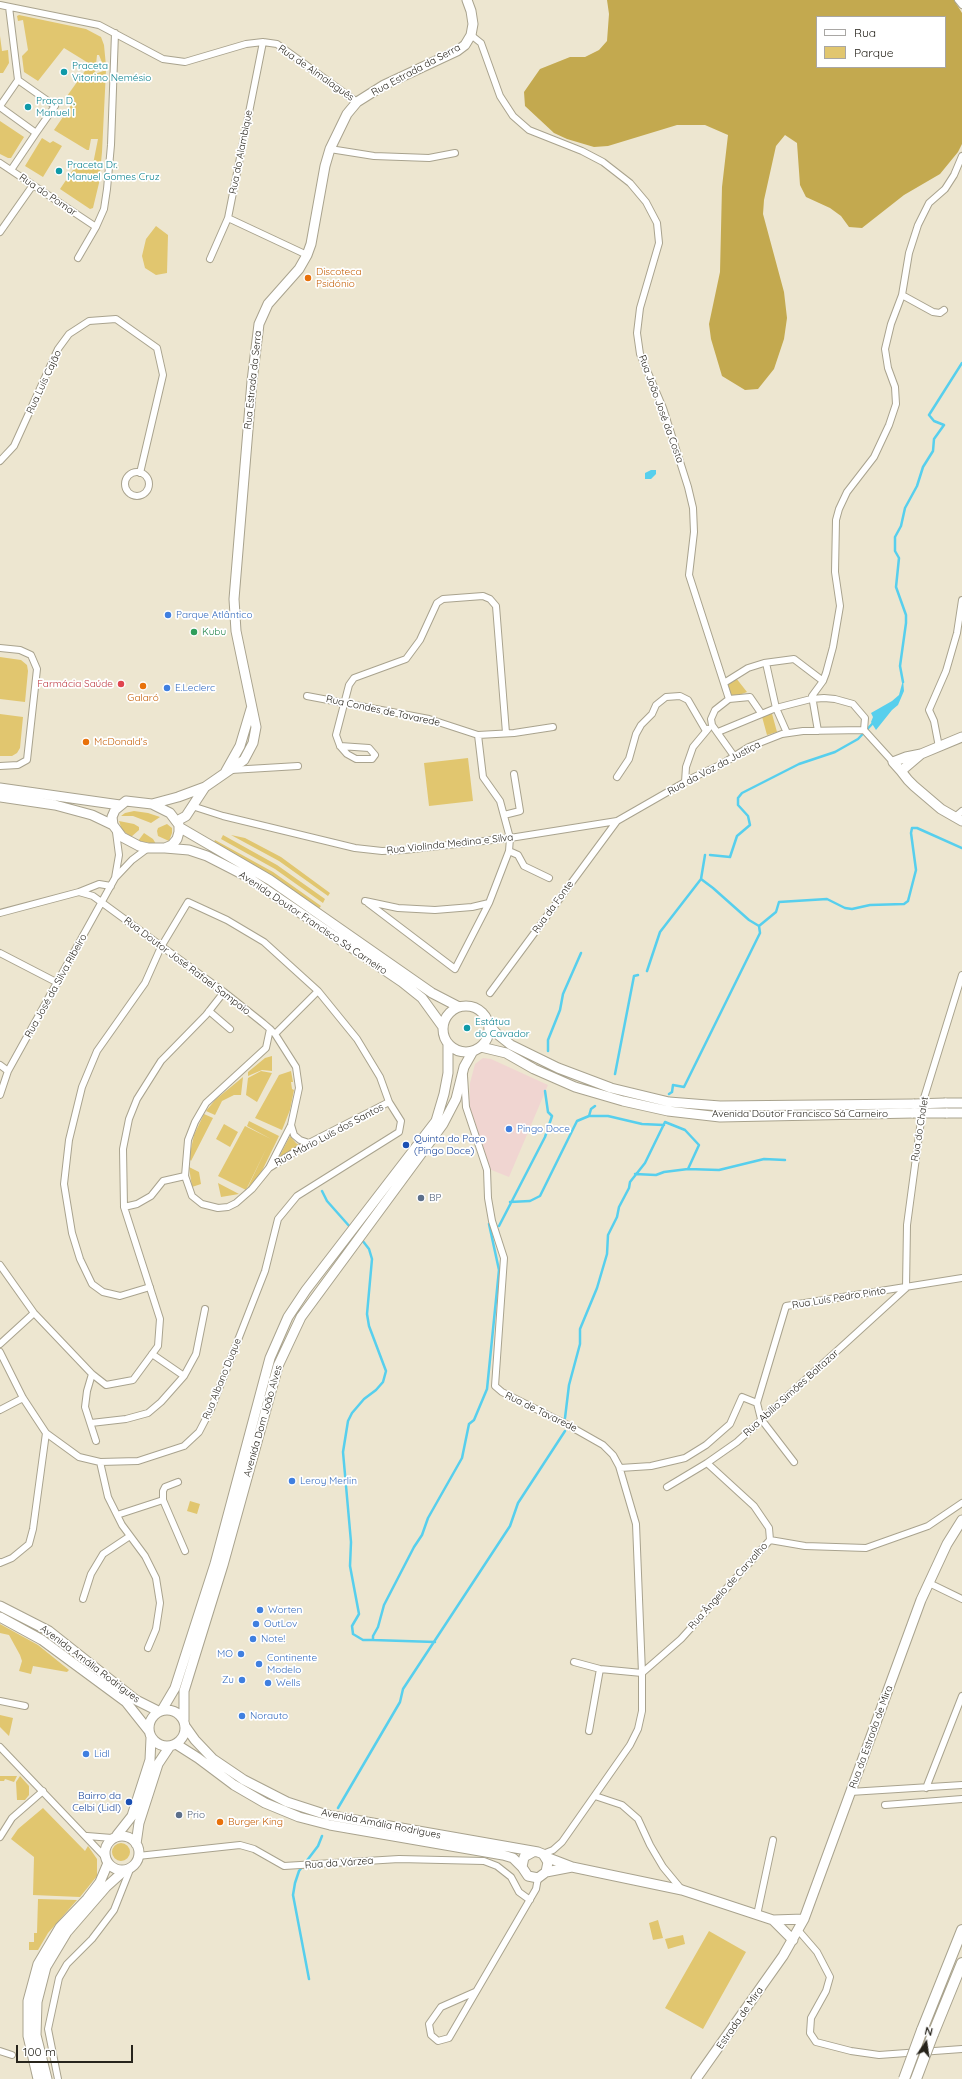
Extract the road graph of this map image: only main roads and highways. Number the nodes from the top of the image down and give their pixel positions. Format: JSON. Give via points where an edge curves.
{"nodes":[{"id":1,"x":467,"y":0,"type":"edge"},
{"id":2,"x":962,"y":737,"type":"edge"},
{"id":3,"x":921,"y":754,"type":"junction"},
{"id":4,"x":901,"y":771,"type":"junction"},
{"id":5,"x":0,"y":788,"type":"edge"},
{"id":6,"x":205,"y":788,"type":"junction"},
{"id":7,"x":0,"y":798,"type":"edge"},
{"id":8,"x":152,"y":804,"type":"junction"},
{"id":9,"x":120,"y":805,"type":"junction"},
{"id":10,"x":960,"y":816,"type":"edge"},
{"id":11,"x":178,"y":824,"type":"junction"},
{"id":12,"x":115,"y":828,"type":"junction"},
{"id":13,"x":165,"y":848,"type":"junction"},
{"id":14,"x":459,"y":1007,"type":"junction"},
{"id":15,"x":489,"y":1025,"type":"junction"},
{"id":16,"x":443,"y":1027,"type":"junction"},
{"id":17,"x":448,"y":1044,"type":"junction"},
{"id":18,"x":477,"y":1049,"type":"junction"},
{"id":19,"x":962,"y":1103,"type":"edge"},
{"id":20,"x":962,"y":1113,"type":"edge"},
{"id":21,"x":962,"y":1520,"type":"edge"},
{"id":22,"x":0,"y":1606,"type":"edge"},
{"id":23,"x":0,"y":1617,"type":"edge"},
{"id":24,"x":160,"y":1711,"type":"junction"},
{"id":25,"x":185,"y":1723,"type":"junction"},
{"id":26,"x":150,"y":1734,"type":"junction"},
{"id":27,"x":173,"y":1745,"type":"junction"},
{"id":28,"x":114,"y":1837,"type":"junction"},
{"id":29,"x":136,"y":1844,"type":"junction"},
{"id":30,"x":533,"y":1852,"type":"junction"},
{"id":31,"x":545,"y":1856,"type":"junction"},
{"id":32,"x":107,"y":1860,"type":"junction"},
{"id":33,"x":522,"y":1867,"type":"junction"},
{"id":34,"x":572,"y":1867,"type":"junction"},
{"id":35,"x":128,"y":1868,"type":"junction"},
{"id":36,"x":546,"y":1872,"type":"junction"},
{"id":37,"x":804,"y":1919,"type":"junction"},
{"id":38,"x":773,"y":1920,"type":"junction"},
{"id":39,"x":962,"y":1930,"type":"edge"},
{"id":40,"x":793,"y":1940,"type":"junction"},
{"id":41,"x":783,"y":1956,"type":"joint"},
{"id":42,"x":962,"y":1962,"type":"edge"},
{"id":43,"x":38,"y":2079,"type":"edge"},
{"id":44,"x":47,"y":2079,"type":"edge"},
{"id":45,"x":696,"y":2079,"type":"edge"},
{"id":46,"x":904,"y":2079,"type":"edge"},
{"id":47,"x":916,"y":2079,"type":"edge"}],
"edges":[{"from":1,"to":6,"type":"main road","name":"Rua Estrada da Serra","via":[[473,24],[471,35],[465,45],[384,85],[357,102],[347,114],[330,149],[325,166],[307,254],[299,268],[268,304],[259,324],[234,599],[236,630],[252,707],[240,746],[228,771]]},
{"from":2,"to":3,"type":"main road"},
{"from":3,"to":4,"type":"main road"},
{"from":3,"to":4,"type":"main road","via":[[893,762]]},
{"from":4,"to":10,"type":"main road","via":[[941,809]]},
{"from":5,"to":9,"type":"main road"},
{"from":6,"to":8,"type":"main road"},
{"from":6,"to":11,"type":"main road"},
{"from":7,"to":12,"type":"main road","via":[[55,805],[92,815]]},
{"from":8,"to":9,"type":"main road","via":[[126,801]]},
{"from":8,"to":11,"type":"main road","via":[[170,813]]},
{"from":9,"to":12,"type":"main road","via":[[115,810]]},
{"from":11,"to":13,"type":"main road","via":[[177,839]]},
{"from":11,"to":14,"type":"main road","name":"Avenida Doutor Francisco Sá Carneiro","via":[[252,868],[432,993]]},
{"from":12,"to":13,"type":"main road","via":[[130,842],[148,848]]},
{"from":13,"to":16,"type":"main road","name":"Avenida Doutor Francisco Sá Carneiro","via":[[189,850],[207,856],[246,876],[402,982],[422,998]]},
{"from":14,"to":15,"type":"main road","via":[[476,1008],[487,1018]]},
{"from":14,"to":16,"type":"main road","via":[[448,1014]]},
{"from":15,"to":18,"type":"main road","via":[[486,1041]]},
{"from":15,"to":19,"type":"main road","name":"Avenida Doutor Francisco Sá Carneiro","bridge":true,"via":[[511,1044],[558,1068],[611,1088],[669,1102],[720,1106]]},
{"from":16,"to":17,"type":"main road"},
{"from":17,"to":18,"type":"main road","via":[[460,1051]]},
{"from":17,"to":24,"type":"main road","name":"Avenida Dom João Alves","via":[[448,1073],[436,1121],[306,1290],[288,1317],[270,1358],[215,1564],[175,1688]]},
{"from":18,"to":20,"type":"main road","name":"Avenida Doutor Francisco Sá Carneiro","bridge":true,"via":[[506,1053],[575,1087],[668,1111],[720,1116]]},
{"from":18,"to":25,"type":"main road","name":"Avenida Dom João Alves","via":[[464,1067],[456,1099],[443,1124],[301,1317],[278,1366],[224,1565],[184,1691]]},
{"from":21,"to":37,"type":"main road","name":"Rua da Estrada de Mira","via":[[947,1544],[929,1583]]},
{"from":22,"to":24,"type":"main road","name":"Avenida Amália Rodrigues","via":[[49,1631],[136,1700]]},
{"from":23,"to":26,"type":"main road","name":"Avenida Amália Rodrigues","via":[[42,1640],[126,1702]]},
{"from":24,"to":25,"type":"main road","via":[[167,1709],[177,1712]]},
{"from":24,"to":26,"type":"main road","via":[[150,1719]]},
{"from":25,"to":27,"type":"main road","via":[[183,1737]]},
{"from":25,"to":30,"type":"main road","name":"Avenida Amália Rodrigues","via":[[195,1740],[213,1759],[244,1780],[287,1802],[327,1815]]},
{"from":26,"to":27,"type":"main road","via":[[160,1745]]},
{"from":26,"to":28,"type":"main road","via":[[150,1760],[132,1816]]},
{"from":27,"to":29,"type":"main road","via":[[158,1764]]},
{"from":27,"to":33,"type":"main road","name":"Avenida Amália Rodrigues","via":[[198,1758],[234,1786],[299,1817],[330,1825],[503,1855],[513,1858]]},
{"from":28,"to":29,"type":"main road","via":[[131,1839]]},
{"from":28,"to":32,"type":"main road","via":[[105,1850]]},
{"from":29,"to":35,"type":"main road","via":[[138,1856]]},
{"from":30,"to":31,"type":"main road"},
{"from":30,"to":33,"type":"main road","via":[[524,1858]]},
{"from":31,"to":34,"type":"main road"},
{"from":31,"to":36,"type":"main road","via":[[548,1868]]},
{"from":32,"to":35,"type":"main road","via":[[119,1870]]},
{"from":32,"to":43,"type":"main road","via":[[100,1882],[60,1928],[38,1964],[28,2001],[28,2036]]},
{"from":33,"to":36,"type":"main road","via":[[528,1876],[538,1878]]},
{"from":34,"to":36,"type":"main road"},
{"from":34,"to":38,"type":"main road","via":[[682,1890]]},
{"from":35,"to":44,"type":"main road","via":[[106,1887],[67,1932],[46,1967],[37,2002],[36,2035]]},
{"from":37,"to":38,"type":"main road"},
{"from":37,"to":40,"type":"main road","name":"Rua da Estrada de Mira"},
{"from":38,"to":40,"type":"main road"},
{"from":39,"to":46,"type":"main road","bridge":true},
{"from":40,"to":41,"type":"main road","name":"Rua da Estrada de Mira"},
{"from":41,"to":45,"type":"main road","name":"Estrada de Mira"},
{"from":42,"to":47,"type":"main road","bridge":true}]}
